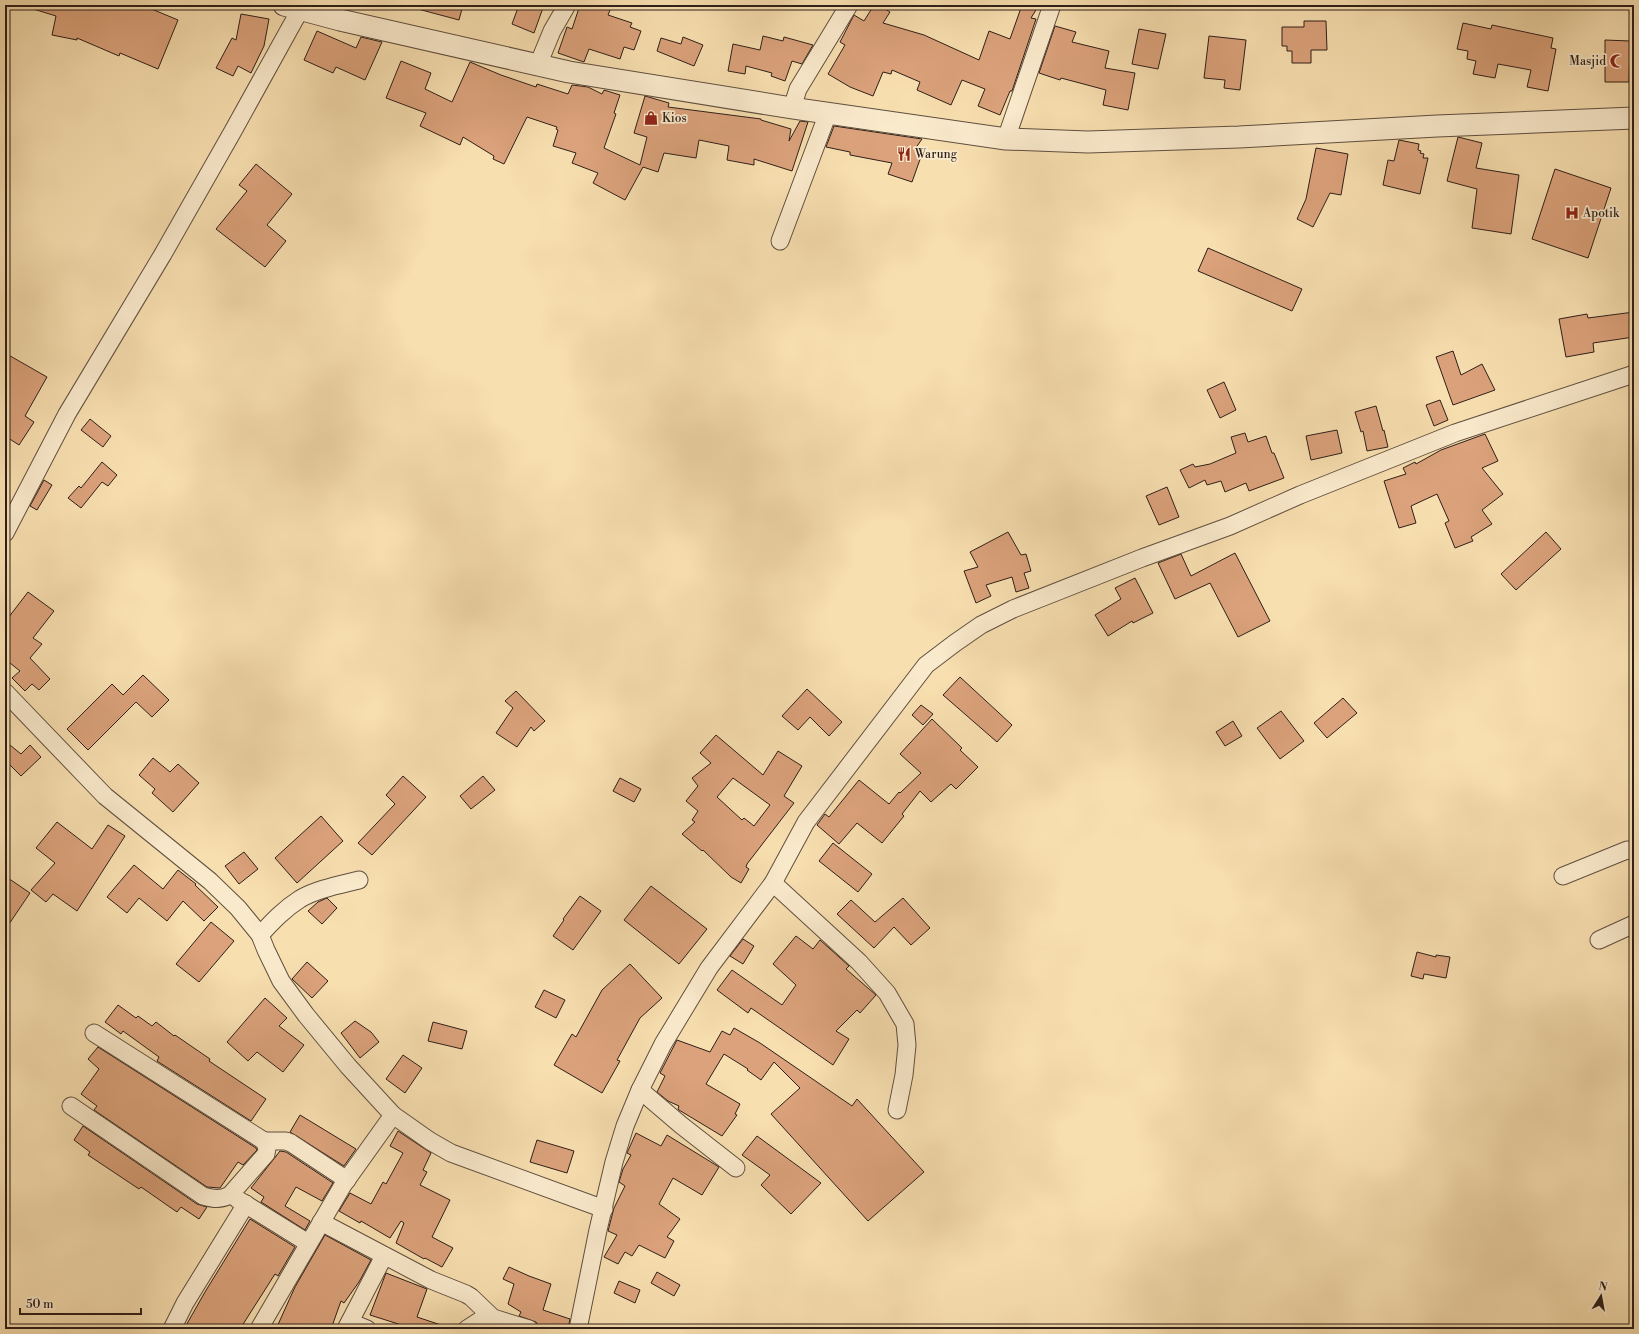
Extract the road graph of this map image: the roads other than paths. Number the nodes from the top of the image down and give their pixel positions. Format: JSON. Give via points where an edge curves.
{"nodes":[{"id":1,"x":567,"y":5,"type":"edge"},
{"id":2,"x":849,"y":5,"type":"edge"},
{"id":3,"x":1052,"y":5,"type":"edge"},
{"id":4,"x":301,"y":8,"type":"edge"},
{"id":5,"x":538,"y":65,"type":"junction"},
{"id":6,"x":795,"y":99,"type":"junction"},
{"id":7,"x":828,"y":113,"type":"junction"},
{"id":8,"x":1634,"y":118,"type":"edge"},
{"id":9,"x":1010,"y":128,"type":"junction"},
{"id":10,"x":780,"y":241,"type":"dead end"},
{"id":11,"x":1634,"y":374,"type":"edge"},
{"id":12,"x":5,"y":533,"type":"edge"},
{"id":13,"x":5,"y":692,"type":"edge"},
{"id":14,"x":1634,"y":851,"type":"edge"},
{"id":15,"x":1563,"y":876,"type":"dead end"},
{"id":16,"x":359,"y":880,"type":"dead end"},
{"id":17,"x":773,"y":883,"type":"junction"},
{"id":18,"x":1634,"y":924,"type":"edge"},
{"id":19,"x":260,"y":935,"type":"junction"},
{"id":20,"x":1599,"y":940,"type":"dead end"},
{"id":21,"x":94,"y":1033,"type":"dead end"},
{"id":22,"x":640,"y":1090,"type":"junction"},
{"id":23,"x":71,"y":1106,"type":"dead end"},
{"id":24,"x":897,"y":1110,"type":"dead end"},
{"id":25,"x":393,"y":1115,"type":"junction"},
{"id":26,"x":264,"y":1141,"type":"junction"},
{"id":27,"x":736,"y":1168,"type":"dead end"},
{"id":28,"x":346,"y":1180,"type":"junction"},
{"id":29,"x":230,"y":1194,"type":"junction"},
{"id":30,"x":246,"y":1204,"type":"junction"},
{"id":31,"x":604,"y":1209,"type":"junction"},
{"id":32,"x":321,"y":1222,"type":"junction"},
{"id":33,"x":308,"y":1243,"type":"junction"},
{"id":34,"x":384,"y":1256,"type":"junction"},
{"id":35,"x":493,"y":1318,"type":"junction"},
{"id":36,"x":348,"y":1326,"type":"edge"},
{"id":37,"x":172,"y":1329,"type":"edge"},
{"id":38,"x":259,"y":1329,"type":"edge"},
{"id":39,"x":367,"y":1329,"type":"edge"},
{"id":40,"x":467,"y":1329,"type":"edge"},
{"id":41,"x":529,"y":1329,"type":"edge"},
{"id":42,"x":578,"y":1329,"type":"edge"}],
"edges":[{"from":1,"to":5,"type":"street","via":[[552,31]]},
{"from":2,"to":6,"type":"street"},
{"from":3,"to":9,"type":"street"},
{"from":4,"to":5,"type":"street"},
{"from":4,"to":12,"type":"street","via":[[234,131],[67,414]]},
{"from":5,"to":6,"type":"street","via":[[641,84]]},
{"from":6,"to":7,"type":"street"},
{"from":7,"to":9,"type":"street"},
{"from":7,"to":10,"type":"street"},
{"from":8,"to":9,"type":"street","via":[[1088,142]]},
{"from":11,"to":17,"type":"street","via":[[1455,433],[1230,526],[1020,606],[981,625],[926,665],[806,822]]},
{"from":13,"to":19,"type":"street","via":[[105,796],[210,881],[238,908]]},
{"from":14,"to":15,"type":"street","via":[[1627,850]]},
{"from":16,"to":19,"type":"street","via":[[318,891],[300,899]]},
{"from":17,"to":22,"type":"street","via":[[709,968],[663,1044]]},
{"from":17,"to":24,"type":"street","via":[[859,962],[887,993],[905,1024],[907,1045]]},
{"from":18,"to":20,"type":"street"},
{"from":19,"to":25,"type":"street","via":[[281,981],[302,1010]]},
{"from":21,"to":26,"type":"street"},
{"from":22,"to":27,"type":"street"},
{"from":22,"to":31,"type":"street","via":[[614,1162]]},
{"from":23,"to":29,"type":"street","via":[[203,1196],[214,1200]]},
{"from":25,"to":28,"type":"street"},
{"from":25,"to":31,"type":"street","via":[[451,1153]]},
{"from":26,"to":28,"type":"street","via":[[291,1143]]},
{"from":26,"to":29,"type":"street","via":[[266,1154]]},
{"from":28,"to":32,"type":"street"},
{"from":29,"to":30,"type":"street"},
{"from":30,"to":33,"type":"street"},
{"from":30,"to":37,"type":"street","via":[[185,1303]]},
{"from":31,"to":42,"type":"street"},
{"from":32,"to":33,"type":"street"},
{"from":32,"to":34,"type":"street"},
{"from":33,"to":38,"type":"street"},
{"from":34,"to":35,"type":"street","via":[[431,1280],[466,1294]]},
{"from":34,"to":36,"type":"street"},
{"from":35,"to":40,"type":"street","via":[[484,1318]]},
{"from":35,"to":41,"type":"street"},
{"from":36,"to":39,"type":"street"}]}
